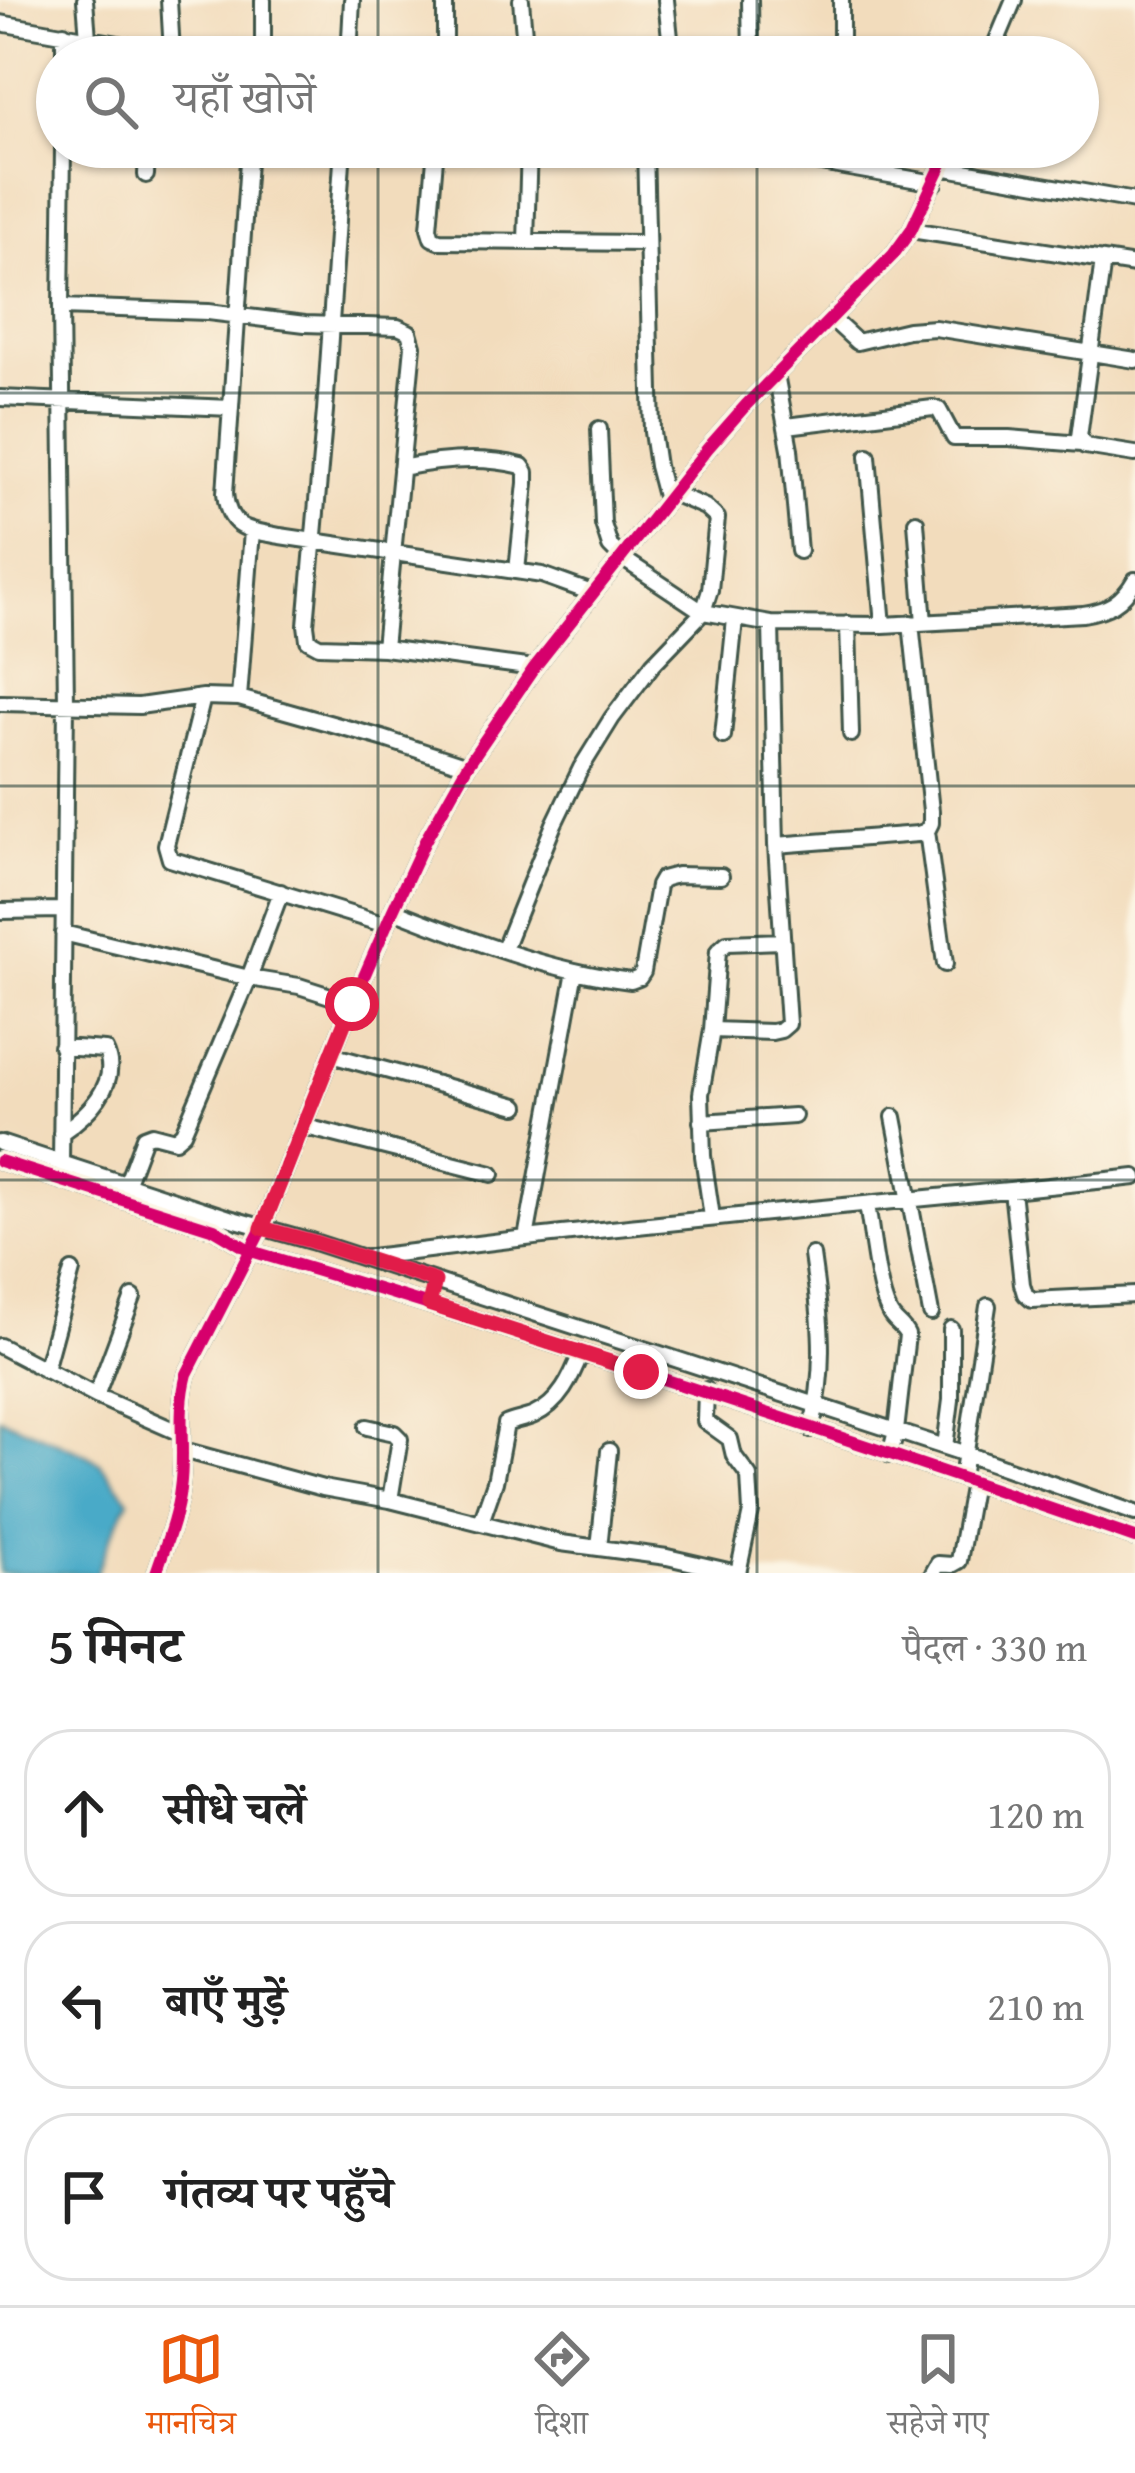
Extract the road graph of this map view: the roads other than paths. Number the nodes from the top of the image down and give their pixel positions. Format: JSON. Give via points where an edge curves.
{"nodes":[{"id":1,"x":85,"y":0,"type":"edge"},
{"id":2,"x":169,"y":0,"type":"edge"},
{"id":3,"x":263,"y":0,"type":"edge"},
{"id":4,"x":352,"y":0,"type":"edge"},
{"id":5,"x":446,"y":0,"type":"edge"},
{"id":6,"x":521,"y":0,"type":"edge"},
{"id":7,"x":666,"y":0,"type":"edge"},
{"id":8,"x":751,"y":0,"type":"edge"},
{"id":9,"x":841,"y":0,"type":"edge"},
{"id":10,"x":1014,"y":0,"type":"edge"},
{"id":11,"x":0,"y":23,"type":"edge"},
{"id":12,"x":64,"y":33,"type":"joint"},
{"id":13,"x":78,"y":36,"type":"edge"},
{"id":14,"x":88,"y":36,"type":"edge"},
{"id":15,"x":171,"y":36,"type":"edge"},
{"id":16,"x":263,"y":36,"type":"edge"},
{"id":17,"x":350,"y":36,"type":"edge"},
{"id":18,"x":446,"y":36,"type":"edge"},
{"id":19,"x":524,"y":36,"type":"edge"},
{"id":20,"x":670,"y":36,"type":"edge"},
{"id":21,"x":751,"y":36,"type":"edge"},
{"id":22,"x":842,"y":36,"type":"edge"},
{"id":23,"x":999,"y":36,"type":"edge"},
{"id":24,"x":64,"y":168,"type":"edge"},
{"id":25,"x":146,"y":168,"type":"edge"},
{"id":26,"x":248,"y":168,"type":"edge"},
{"id":27,"x":342,"y":168,"type":"edge"},
{"id":28,"x":434,"y":168,"type":"edge"},
{"id":29,"x":528,"y":168,"type":"edge"},
{"id":30,"x":645,"y":168,"type":"edge"},
{"id":31,"x":853,"y":168,"type":"edge"},
{"id":32,"x":940,"y":168,"type":"edge"},
{"id":33,"x":952,"y":168,"type":"edge"},
{"id":34,"x":146,"y":175,"type":"dead end"},
{"id":35,"x":935,"y":183,"type":"junction"},
{"id":36,"x":1135,"y":201,"type":"edge"},
{"id":37,"x":911,"y":230,"type":"junction"},
{"id":38,"x":526,"y":241,"type":"junction"},
{"id":39,"x":645,"y":243,"type":"junction"},
{"id":40,"x":1103,"y":260,"type":"junction"},
{"id":41,"x":1135,"y":265,"type":"edge"},
{"id":42,"x":61,"y":308,"type":"junction"},
{"id":43,"x":237,"y":316,"type":"junction"},
{"id":44,"x":832,"y":319,"type":"junction"},
{"id":45,"x":331,"y":325,"type":"junction"},
{"id":46,"x":1090,"y":353,"type":"junction"},
{"id":47,"x":1135,"y":360,"type":"edge"},
{"id":48,"x":776,"y":374,"type":"junction"},
{"id":49,"x":0,"y":398,"type":"edge"},
{"id":50,"x":62,"y":400,"type":"junction"},
{"id":51,"x":231,"y":408,"type":"junction"},
{"id":52,"x":787,"y":426,"type":"junction"},
{"id":53,"x":599,"y":428,"type":"dead end"},
{"id":54,"x":1081,"y":444,"type":"junction"},
{"id":55,"x":1135,"y":454,"type":"edge"},
{"id":56,"x":868,"y":456,"type":"dead end"},
{"id":57,"x":401,"y":468,"type":"junction"},
{"id":58,"x":669,"y":497,"type":"junction"},
{"id":59,"x":916,"y":522,"type":"dead end"},
{"id":60,"x":252,"y":531,"type":"junction"},
{"id":61,"x":313,"y":542,"type":"junction"},
{"id":62,"x":799,"y":551,"type":"dead end"},
{"id":63,"x":395,"y":554,"type":"junction"},
{"id":64,"x":622,"y":558,"type":"junction"},
{"id":65,"x":517,"y":571,"type":"junction"},
{"id":66,"x":1135,"y":580,"type":"edge"},
{"id":67,"x":592,"y":593,"type":"junction"},
{"id":68,"x":703,"y":612,"type":"junction"},
{"id":69,"x":735,"y":619,"type":"junction"},
{"id":70,"x":918,"y":623,"type":"junction"},
{"id":71,"x":771,"y":624,"type":"junction"},
{"id":72,"x":848,"y":624,"type":"junction"},
{"id":73,"x":883,"y":625,"type":"junction"},
{"id":74,"x":384,"y":648,"type":"junction"},
{"id":75,"x":535,"y":668,"type":"junction"},
{"id":76,"x":203,"y":697,"type":"junction"},
{"id":77,"x":239,"y":698,"type":"junction"},
{"id":78,"x":0,"y":703,"type":"edge"},
{"id":79,"x":66,"y":704,"type":"junction"},
{"id":80,"x":851,"y":734,"type":"dead end"},
{"id":81,"x":723,"y":736,"type":"dead end"},
{"id":82,"x":467,"y":766,"type":"junction"},
{"id":83,"x":927,"y":831,"type":"junction"},
{"id":84,"x":776,"y":845,"type":"junction"},
{"id":85,"x":721,"y":876,"type":"dead end"},
{"id":86,"x":281,"y":892,"type":"junction"},
{"id":87,"x":62,"y":910,"type":"junction"},
{"id":88,"x":393,"y":910,"type":"junction"},
{"id":89,"x":0,"y":911,"type":"edge"},
{"id":90,"x":386,"y":925,"type":"junction"},
{"id":91,"x":62,"y":933,"type":"junction"},
{"id":92,"x":782,"y":941,"type":"junction"},
{"id":93,"x":504,"y":949,"type":"junction"},
{"id":94,"x":946,"y":964,"type":"dead end"},
{"id":95,"x":575,"y":971,"type":"junction"},
{"id":96,"x":249,"y":978,"type":"junction"},
{"id":97,"x":352,"y":1004,"type":"junction"},
{"id":98,"x":712,"y":1030,"type":"junction"},
{"id":99,"x":61,"y":1047,"type":"junction"},
{"id":100,"x":331,"y":1055,"type":"junction"},
{"id":101,"x":517,"y":1106,"type":"dead end"},
{"id":102,"x":794,"y":1116,"type":"dead end"},
{"id":103,"x":894,"y":1117,"type":"dead end"},
{"id":104,"x":700,"y":1122,"type":"junction"},
{"id":105,"x":302,"y":1126,"type":"junction"},
{"id":106,"x":61,"y":1133,"type":"junction"},
{"id":107,"x":0,"y":1143,"type":"edge"},
{"id":108,"x":0,"y":1161,"type":"edge"},
{"id":109,"x":61,"y":1164,"type":"junction"},
{"id":110,"x":492,"y":1174,"type":"dead end"},
{"id":111,"x":1135,"y":1177,"type":"edge"},
{"id":112,"x":126,"y":1185,"type":"junction"},
{"id":113,"x":1012,"y":1190,"type":"junction"},
{"id":114,"x":910,"y":1201,"type":"junction"},
{"id":115,"x":867,"y":1205,"type":"junction"},
{"id":116,"x":712,"y":1217,"type":"junction"},
{"id":117,"x":262,"y":1228,"type":"junction"},
{"id":118,"x":526,"y":1238,"type":"junction"},
{"id":119,"x":251,"y":1251,"type":"junction"},
{"id":120,"x":812,"y":1255,"type":"dead end"},
{"id":121,"x":366,"y":1258,"type":"junction"},
{"id":122,"x":72,"y":1271,"type":"dead end"},
{"id":123,"x":435,"y":1281,"type":"junction"},
{"id":124,"x":1135,"y":1295,"type":"edge"},
{"id":125,"x":133,"y":1297,"type":"dead end"},
{"id":126,"x":429,"y":1304,"type":"junction"},
{"id":127,"x":988,"y":1306,"type":"dead end"},
{"id":128,"x":931,"y":1313,"type":"dead end"},
{"id":129,"x":951,"y":1329,"type":"dead end"},
{"id":130,"x":602,"y":1335,"type":"junction"},
{"id":131,"x":0,"y":1346,"type":"edge"},
{"id":132,"x":588,"y":1355,"type":"junction"},
{"id":133,"x":45,"y":1370,"type":"junction"},
{"id":134,"x":710,"y":1370,"type":"junction"},
{"id":135,"x":753,"y":1384,"type":"junction"},
{"id":136,"x":706,"y":1393,"type":"junction"},
{"id":137,"x":96,"y":1396,"type":"junction"},
{"id":138,"x":817,"y":1406,"type":"junction"},
{"id":139,"x":746,"y":1408,"type":"junction"},
{"id":140,"x":367,"y":1427,"type":"dead end"},
{"id":141,"x":811,"y":1430,"type":"junction"},
{"id":142,"x":896,"y":1431,"type":"junction"},
{"id":143,"x":180,"y":1433,"type":"junction"},
{"id":144,"x":944,"y":1447,"type":"junction"},
{"id":145,"x":183,"y":1450,"type":"junction"},
{"id":146,"x":609,"y":1451,"type":"dead end"},
{"id":147,"x":967,"y":1454,"type":"junction"},
{"id":148,"x":890,"y":1455,"type":"junction"},
{"id":149,"x":1006,"y":1468,"type":"junction"},
{"id":150,"x":967,"y":1480,"type":"junction"},
{"id":151,"x":999,"y":1491,"type":"junction"},
{"id":152,"x":390,"y":1500,"type":"junction"},
{"id":153,"x":1135,"y":1513,"type":"edge"},
{"id":154,"x":482,"y":1522,"type":"junction"},
{"id":155,"x":1135,"y":1537,"type":"edge"},
{"id":156,"x":598,"y":1548,"type":"junction"},
{"id":157,"x":156,"y":1573,"type":"edge"},
{"id":158,"x":737,"y":1573,"type":"edge"},
{"id":159,"x":933,"y":1573,"type":"edge"}],
"edges":[{"from":1,"to":14,"type":"street"},
{"from":2,"to":15,"type":"street"},
{"from":3,"to":16,"type":"street"},
{"from":4,"to":17,"type":"street"},
{"from":5,"to":18,"type":"street"},
{"from":6,"to":19,"type":"street"},
{"from":7,"to":20,"type":"street"},
{"from":8,"to":21,"type":"street"},
{"from":9,"to":22,"type":"street"},
{"from":10,"to":23,"type":"street"},
{"from":11,"to":12,"type":"street"},
{"from":12,"to":13,"type":"street"},
{"from":24,"to":42,"type":"street"},
{"from":25,"to":34,"type":"street"},
{"from":26,"to":43,"type":"street"},
{"from":27,"to":45,"type":"street"},
{"from":28,"to":38,"type":"street","via":[[432,238]]},
{"from":29,"to":38,"type":"street"},
{"from":30,"to":39,"type":"street"},
{"from":31,"to":35,"type":"street"},
{"from":32,"to":35,"type":"street"},
{"from":33,"to":36,"type":"street"},
{"from":35,"to":37,"type":"street"},
{"from":37,"to":40,"type":"street"},
{"from":37,"to":44,"type":"street"},
{"from":38,"to":39,"type":"street"},
{"from":39,"to":58,"type":"street","via":[[652,432]]},
{"from":40,"to":41,"type":"street"},
{"from":40,"to":46,"type":"street"},
{"from":42,"to":43,"type":"street"},
{"from":42,"to":50,"type":"street"},
{"from":43,"to":45,"type":"street"},
{"from":43,"to":51,"type":"street"},
{"from":44,"to":46,"type":"street","via":[[857,342],[935,328]]},
{"from":44,"to":48,"type":"street"},
{"from":45,"to":57,"type":"street","via":[[409,332]]},
{"from":45,"to":61,"type":"street"},
{"from":46,"to":47,"type":"street"},
{"from":46,"to":54,"type":"street"},
{"from":48,"to":52,"type":"street"},
{"from":48,"to":58,"type":"street"},
{"from":49,"to":50,"type":"street"},
{"from":50,"to":51,"type":"street"},
{"from":50,"to":79,"type":"street"},
{"from":51,"to":60,"type":"street","via":[[226,512]]},
{"from":52,"to":54,"type":"street","via":[[933,408],[953,438]]},
{"from":52,"to":62,"type":"street"},
{"from":53,"to":64,"type":"street","via":[[605,535]]},
{"from":54,"to":55,"type":"street"},
{"from":56,"to":73,"type":"street"},
{"from":57,"to":63,"type":"street"},
{"from":57,"to":65,"type":"street","via":[[522,466]]},
{"from":58,"to":64,"type":"street"},
{"from":58,"to":68,"type":"street","via":[[717,518]]},
{"from":59,"to":70,"type":"street"},
{"from":60,"to":61,"type":"street"},
{"from":60,"to":77,"type":"street"},
{"from":61,"to":63,"type":"street"},
{"from":61,"to":74,"type":"street","via":[[308,640]]},
{"from":63,"to":65,"type":"street"},
{"from":63,"to":74,"type":"street"},
{"from":64,"to":67,"type":"street"},
{"from":64,"to":68,"type":"street"},
{"from":65,"to":67,"type":"street"},
{"from":66,"to":70,"type":"street","via":[[1105,610]]},
{"from":67,"to":75,"type":"street"},
{"from":68,"to":69,"type":"street"},
{"from":68,"to":93,"type":"street","via":[[653,664],[581,768]]},
{"from":69,"to":71,"type":"street"},
{"from":69,"to":81,"type":"street"},
{"from":70,"to":73,"type":"street"},
{"from":70,"to":83,"type":"street"},
{"from":71,"to":72,"type":"street"},
{"from":71,"to":84,"type":"street"},
{"from":72,"to":73,"type":"street"},
{"from":72,"to":80,"type":"street"},
{"from":74,"to":75,"type":"street"},
{"from":75,"to":82,"type":"street"},
{"from":76,"to":77,"type":"street"},
{"from":76,"to":79,"type":"street"},
{"from":76,"to":86,"type":"street","via":[[166,853],[176,863]]},
{"from":77,"to":82,"type":"street"},
{"from":78,"to":79,"type":"street"},
{"from":79,"to":87,"type":"street"},
{"from":82,"to":88,"type":"street"},
{"from":83,"to":84,"type":"street"},
{"from":83,"to":94,"type":"street"},
{"from":84,"to":92,"type":"street"},
{"from":85,"to":95,"type":"street","via":[[662,879],[639,977]]},
{"from":86,"to":90,"type":"street"},
{"from":86,"to":96,"type":"street"},
{"from":87,"to":89,"type":"street"},
{"from":87,"to":91,"type":"street"},
{"from":88,"to":90,"type":"street"},
{"from":88,"to":93,"type":"street"},
{"from":90,"to":97,"type":"street"},
{"from":91,"to":96,"type":"street"},
{"from":91,"to":99,"type":"street"},
{"from":92,"to":98,"type":"street","via":[[733,942],[718,951]]},
{"from":92,"to":98,"type":"street","via":[[788,1024],[772,1032]]},
{"from":93,"to":95,"type":"street"},
{"from":95,"to":118,"type":"street"},
{"from":96,"to":97,"type":"street"},
{"from":96,"to":112,"type":"street","via":[[183,1132],[175,1140],[144,1136]]},
{"from":97,"to":100,"type":"street"},
{"from":98,"to":104,"type":"street"},
{"from":99,"to":106,"type":"street"},
{"from":99,"to":106,"type":"street","via":[[105,1051],[110,1062],[92,1107]]},
{"from":100,"to":101,"type":"street"},
{"from":100,"to":105,"type":"street"},
{"from":102,"to":104,"type":"street"},
{"from":103,"to":114,"type":"street"},
{"from":104,"to":116,"type":"street"},
{"from":105,"to":110,"type":"street"},
{"from":105,"to":117,"type":"street"},
{"from":106,"to":109,"type":"street"},
{"from":107,"to":109,"type":"street"},
{"from":108,"to":119,"type":"street","via":[[214,1229]]},
{"from":109,"to":112,"type":"street"},
{"from":111,"to":113,"type":"street"},
{"from":112,"to":117,"type":"street"},
{"from":113,"to":114,"type":"street"},
{"from":113,"to":124,"type":"street","via":[[1022,1284],[1032,1300]]},
{"from":114,"to":115,"type":"street"},
{"from":114,"to":128,"type":"street"},
{"from":115,"to":116,"type":"street"},
{"from":115,"to":142,"type":"street","via":[[885,1301],[907,1335]]},
{"from":116,"to":118,"type":"street"},
{"from":117,"to":119,"type":"street"},
{"from":117,"to":121,"type":"street"},
{"from":118,"to":121,"type":"street"},
{"from":119,"to":126,"type":"street"},
{"from":119,"to":143,"type":"street","via":[[187,1374]]},
{"from":120,"to":138,"type":"street","via":[[823,1337]]},
{"from":121,"to":123,"type":"street"},
{"from":122,"to":133,"type":"street"},
{"from":123,"to":126,"type":"street"},
{"from":123,"to":130,"type":"street"},
{"from":125,"to":137,"type":"street"},
{"from":126,"to":132,"type":"street"},
{"from":127,"to":147,"type":"street"},
{"from":129,"to":144,"type":"street"},
{"from":130,"to":132,"type":"street"},
{"from":130,"to":134,"type":"street"},
{"from":131,"to":133,"type":"street"},
{"from":132,"to":136,"type":"street"},
{"from":132,"to":154,"type":"street","via":[[541,1412],[506,1424]]},
{"from":133,"to":137,"type":"street"},
{"from":134,"to":135,"type":"street"},
{"from":134,"to":136,"type":"street"},
{"from":135,"to":138,"type":"street"},
{"from":135,"to":139,"type":"street"},
{"from":136,"to":139,"type":"street"},
{"from":136,"to":158,"type":"street","via":[[704,1421],[730,1439],[749,1476],[751,1512]]},
{"from":137,"to":143,"type":"street"},
{"from":138,"to":141,"type":"street"},
{"from":138,"to":142,"type":"street"},
{"from":139,"to":141,"type":"street"},
{"from":140,"to":152,"type":"street","via":[[400,1439]]},
{"from":141,"to":148,"type":"street"},
{"from":142,"to":144,"type":"street"},
{"from":142,"to":148,"type":"street"},
{"from":143,"to":145,"type":"street"},
{"from":144,"to":147,"type":"street"},
{"from":145,"to":152,"type":"street"},
{"from":145,"to":157,"type":"street","via":[[180,1494]]},
{"from":146,"to":156,"type":"street"},
{"from":147,"to":149,"type":"street"},
{"from":147,"to":150,"type":"street"},
{"from":148,"to":150,"type":"street"},
{"from":149,"to":151,"type":"street"},
{"from":149,"to":153,"type":"street"},
{"from":150,"to":151,"type":"street"},
{"from":150,"to":159,"type":"street","via":[[959,1562],[938,1564]]},
{"from":151,"to":155,"type":"street"},
{"from":152,"to":154,"type":"street"},
{"from":154,"to":156,"type":"street"},
{"from":156,"to":158,"type":"street"}]}
